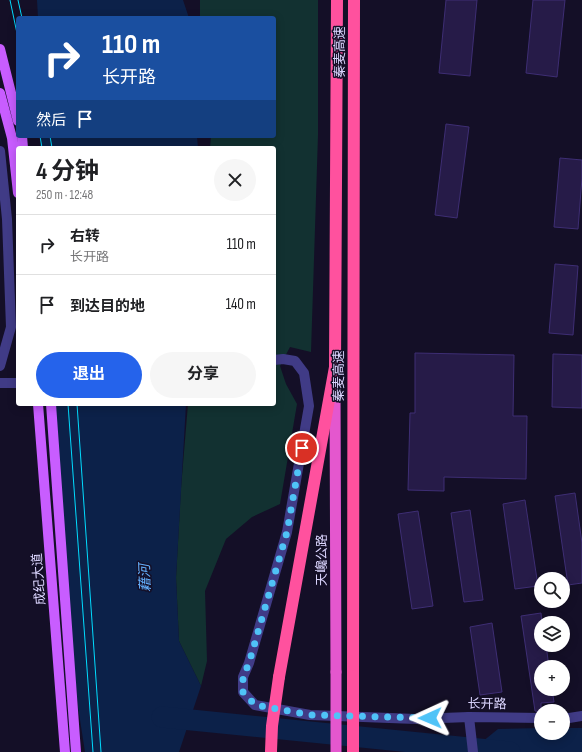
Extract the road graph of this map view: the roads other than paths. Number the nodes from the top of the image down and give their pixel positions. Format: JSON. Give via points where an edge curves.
{"nodes":[{"id":1,"x":338,"y":0,"type":"edge"},
{"id":2,"x":354,"y":0,"type":"edge"},
{"id":3,"x":0,"y":49,"type":"edge"},
{"id":4,"x":0,"y":93,"type":"edge"},
{"id":5,"x":16,"y":113,"type":"edge"},
{"id":6,"x":0,"y":151,"type":"edge"},
{"id":7,"x":16,"y":175,"type":"edge"},
{"id":8,"x":278,"y":359,"type":"edge"},
{"id":9,"x":0,"y":366,"type":"edge"},
{"id":10,"x":335,"y":367,"type":"junction"},
{"id":11,"x":0,"y":383,"type":"edge"},
{"id":12,"x":15,"y":384,"type":"edge"},
{"id":13,"x":38,"y":406,"type":"edge"},
{"id":14,"x":51,"y":406,"type":"edge"},
{"id":15,"x":469,"y":716,"type":"junction"},
{"id":16,"x":582,"y":716,"type":"edge"},
{"id":17,"x":534,"y":718,"type":"edge"},
{"id":18,"x":570,"y":718,"type":"edge"},
{"id":19,"x":272,"y":751,"type":"edge"},
{"id":20,"x":65,"y":752,"type":"edge"},
{"id":21,"x":76,"y":752,"type":"edge"},
{"id":22,"x":336,"y":752,"type":"edge"},
{"id":23,"x":353,"y":752,"type":"edge"},
{"id":24,"x":472,"y":752,"type":"edge"}],
"edges":[{"from":1,"to":10,"type":"highway","name":"秦麦高速"},
{"from":2,"to":23,"type":"highway","name":"秦麦高速","bridge":true},
{"from":3,"to":5,"type":"main road"},
{"from":4,"to":7,"type":"main road","via":[[12,138]]},
{"from":6,"to":9,"type":"street","via":[[7,219],[11,327]]},
{"from":8,"to":15,"type":"street","name":"长开路","via":[[295,361],[304,373],[309,406],[287,532],[243,677],[243,692],[255,705],[310,715],[416,719]]},
{"from":10,"to":19,"type":"highway","name":"秦麦高速","bridge":true,"via":[[278,677],[272,726]]},
{"from":10,"to":22,"type":"highway","name":"天巉公路","bridge":true},
{"from":11,"to":12,"type":"street"},
{"from":13,"to":20,"type":"main road","name":"成纪大道"},
{"from":14,"to":21,"type":"main road","name":"成纪大道"},
{"from":15,"to":17,"type":"street","name":"长开路"},
{"from":15,"to":24,"type":"street"},
{"from":16,"to":18,"type":"street"}]}
